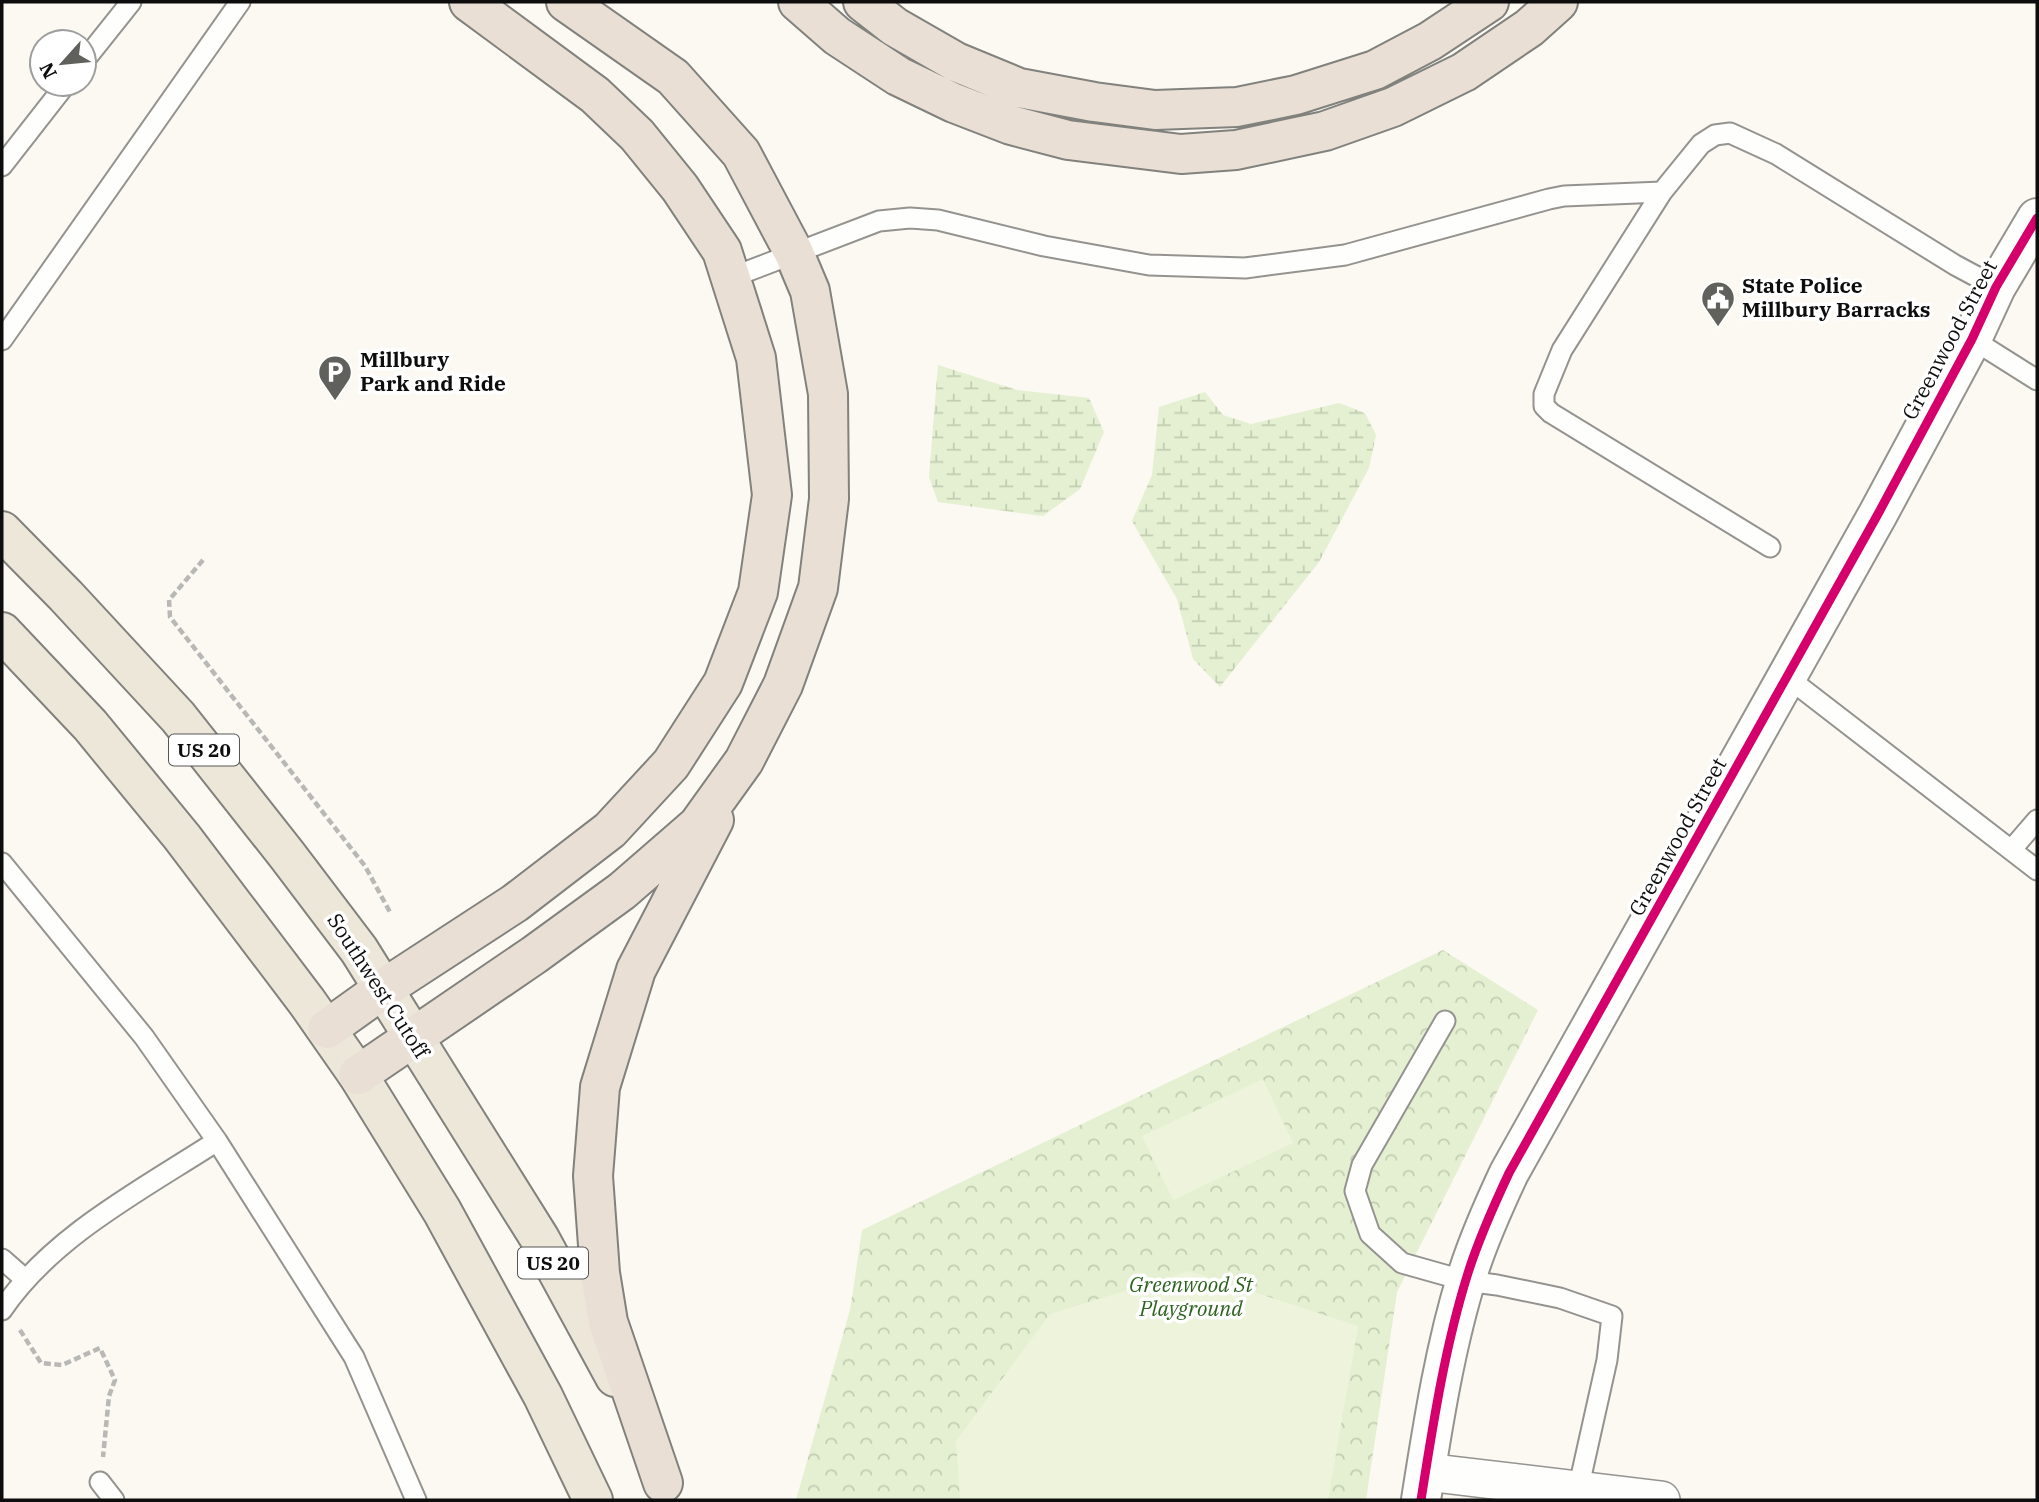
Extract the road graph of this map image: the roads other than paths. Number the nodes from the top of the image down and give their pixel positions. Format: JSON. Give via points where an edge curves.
{"nodes":[{"id":1,"x":131,"y":2,"type":"edge"},
{"id":2,"x":240,"y":2,"type":"edge"},
{"id":3,"x":469,"y":2,"type":"edge"},
{"id":4,"x":566,"y":2,"type":"edge"},
{"id":5,"x":798,"y":2,"type":"edge"},
{"id":6,"x":863,"y":2,"type":"edge"},
{"id":7,"x":1489,"y":2,"type":"edge"},
{"id":8,"x":1558,"y":2,"type":"edge"},
{"id":9,"x":98,"y":43,"type":"edge"},
{"id":10,"x":55,"y":98,"type":"edge"},
{"id":11,"x":2,"y":166,"type":"edge"},
{"id":12,"x":1662,"y":192,"type":"junction"},
{"id":13,"x":2037,"y":218,"type":"edge"},
{"id":14,"x":794,"y":253,"type":"junction"},
{"id":15,"x":730,"y":278,"type":"junction"},
{"id":16,"x":1996,"y":287,"type":"junction"},
{"id":17,"x":1972,"y":339,"type":"junction"},
{"id":18,"x":2,"y":340,"type":"edge"},
{"id":19,"x":2037,"y":380,"type":"edge"},
{"id":20,"x":2,"y":531,"type":"edge"},
{"id":21,"x":1770,"y":547,"type":"dead end"},
{"id":22,"x":2,"y":632,"type":"edge"},
{"id":23,"x":1787,"y":677,"type":"junction"},
{"id":24,"x":744,"y":761,"type":"junction"},
{"id":25,"x":2037,"y":820,"type":"edge"},
{"id":26,"x":2012,"y":849,"type":"junction"},
{"id":27,"x":2,"y":863,"type":"edge"},
{"id":28,"x":2037,"y":870,"type":"edge"},
{"id":29,"x":383,"y":989,"type":"junction"},
{"id":30,"x":1446,"y":1021,"type":"dead end"},
{"id":31,"x":327,"y":1030,"type":"junction"},
{"id":32,"x":412,"y":1038,"type":"junction"},
{"id":33,"x":358,"y":1075,"type":"junction"},
{"id":34,"x":217,"y":1141,"type":"junction"},
{"id":35,"x":2,"y":1259,"type":"edge"},
{"id":36,"x":26,"y":1280,"type":"junction"},
{"id":37,"x":1466,"y":1281,"type":"junction"},
{"id":38,"x":3,"y":1308,"type":"edge"},
{"id":39,"x":100,"y":1482,"type":"road end"},
{"id":40,"x":1423,"y":1486,"type":"edge"},
{"id":41,"x":1578,"y":1490,"type":"junction"},
{"id":42,"x":666,"y":1492,"type":"edge"},
{"id":43,"x":114,"y":1500,"type":"edge"},
{"id":44,"x":416,"y":1500,"type":"edge"},
{"id":45,"x":593,"y":1500,"type":"edge"},
{"id":46,"x":1661,"y":1500,"type":"edge"}],
"edges":[{"from":1,"to":9,"type":"lane"},
{"from":2,"to":18,"type":"lane"},
{"from":3,"to":15,"type":"highway","via":[[595,95],[637,135],[722,251]]},
{"from":4,"to":14,"type":"highway","via":[[673,77],[741,153]]},
{"from":5,"to":8,"type":"highway","via":[[837,36],[898,76],[965,107],[1068,140],[1181,154],[1236,150],[1325,131],[1393,107],[1464,72],[1529,28]]},
{"from":6,"to":7,"type":"highway","via":[[895,27],[956,62],[1018,88],[1155,110],[1237,107],[1296,95],[1375,70]]},
{"from":10,"to":11,"type":"lane"},
{"from":12,"to":14,"type":"lane","via":[[1564,196],[1345,255],[1245,268],[1149,265],[910,218],[879,221]]},
{"from":12,"to":16,"type":"lane","via":[[1701,144],[1730,133],[1776,154]]},
{"from":12,"to":21,"type":"lane","via":[[1562,350],[1544,394],[1545,405],[1551,413]]},
{"from":13,"to":16,"type":"street","name":"Greenwood Street"},
{"from":14,"to":15,"type":"lane"},
{"from":14,"to":24,"type":"highway","via":[[810,291],[828,394],[829,499],[818,588],[783,685]]},
{"from":15,"to":29,"type":"highway","via":[[756,358],[772,495],[758,592],[723,683],[671,764],[610,830],[515,903]]},
{"from":16,"to":17,"type":"street","name":"Greenwood Street"},
{"from":17,"to":19,"type":"lane"},
{"from":17,"to":23,"type":"street","name":"Greenwood Street"},
{"from":20,"to":29,"type":"main road","name":"Southwest Cutoff","number":"US 20","via":[[178,717],[350,938]]},
{"from":22,"to":31,"type":"main road","via":[[90,725],[182,837]]},
{"from":23,"to":26,"type":"lane"},
{"from":23,"to":37,"type":"street","name":"Greenwood Street","via":[[1509,1172]]},
{"from":24,"to":32,"type":"highway","via":[[698,825],[622,891]]},
{"from":24,"to":42,"type":"highway","via":[[636,970],[600,1087],[593,1176],[600,1273],[608,1322]]},
{"from":25,"to":26,"type":"lane"},
{"from":26,"to":28,"type":"lane"},
{"from":27,"to":34,"type":"lane","via":[[144,1037]]},
{"from":29,"to":31,"type":"highway"},
{"from":29,"to":32,"type":"main road","name":"Southwest Cutoff","number":"US 20"},
{"from":30,"to":37,"type":"lane","via":[[1362,1165],[1355,1191],[1370,1234],[1402,1263]]},
{"from":31,"to":33,"type":"main road"},
{"from":32,"to":33,"type":"highway"},
{"from":32,"to":42,"type":"main road","name":"Southwest Cutoff","number":"US 20","via":[[540,1239],[610,1367]]},
{"from":33,"to":45,"type":"main road","via":[[442,1211],[543,1396]]},
{"from":34,"to":36,"type":"lane","via":[[78,1231]]},
{"from":34,"to":44,"type":"lane","via":[[354,1357]]},
{"from":35,"to":36,"type":"lane"},
{"from":36,"to":38,"type":"lane"},
{"from":37,"to":40,"type":"street","name":"Greenwood Street"},
{"from":37,"to":41,"type":"lane","via":[[1560,1298],[1612,1316],[1607,1360]]},
{"from":39,"to":43,"type":"lane"},
{"from":40,"to":41,"type":"street"},
{"from":41,"to":46,"type":"street"}]}
